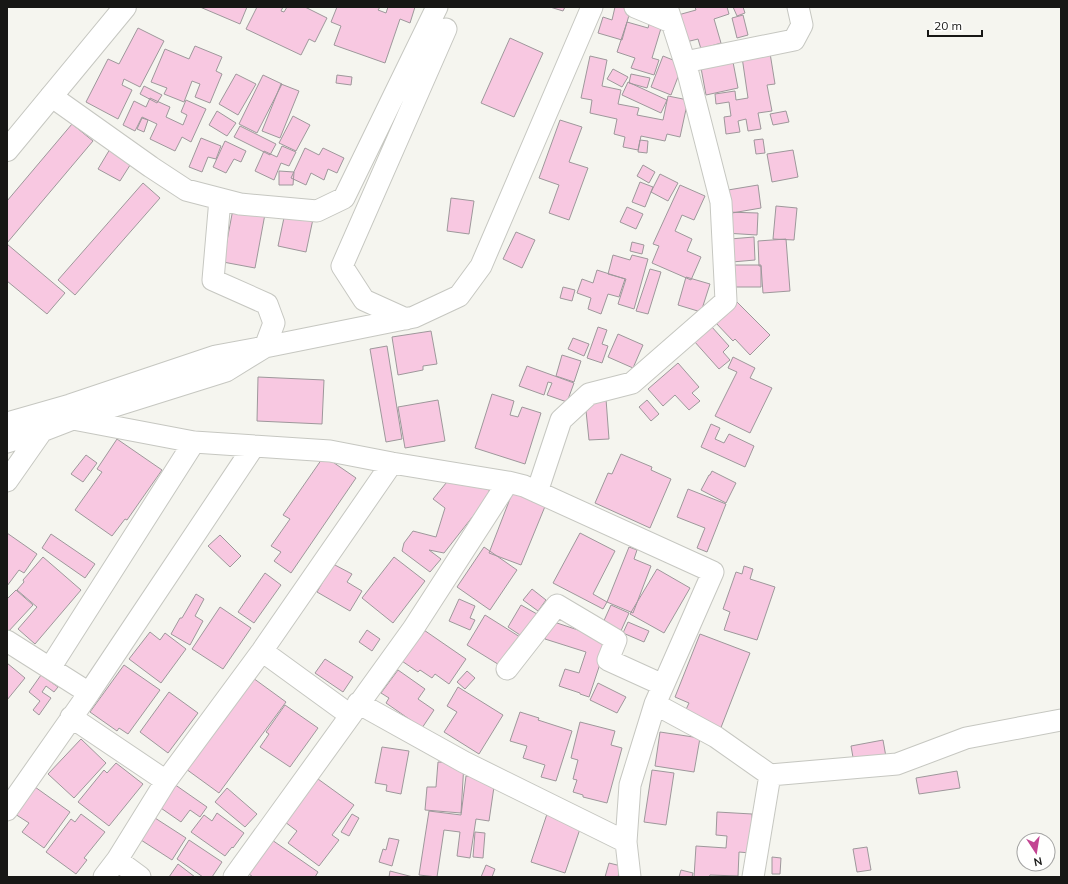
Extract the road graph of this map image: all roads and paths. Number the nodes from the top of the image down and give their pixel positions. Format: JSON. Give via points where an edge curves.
{"nodes":[{"id":1,"x":125,"y":7,"type":"edge"},
{"id":2,"x":592,"y":7,"type":"edge"},
{"id":3,"x":635,"y":7,"type":"edge"},
{"id":4,"x":798,"y":7,"type":"edge"},
{"id":5,"x":433,"y":8,"type":"edge"},
{"id":6,"x":669,"y":15,"type":"edge"},
{"id":7,"x":446,"y":29,"type":"dead end"},
{"id":8,"x":685,"y":62,"type":"junction"},
{"id":9,"x":51,"y":96,"type":"junction"},
{"id":10,"x":7,"y":150,"type":"edge"},
{"id":11,"x":220,"y":199,"type":"junction"},
{"id":12,"x":406,"y":319,"type":"junction"},
{"id":13,"x":265,"y":347,"type":"junction"},
{"id":14,"x":73,"y":419,"type":"junction"},
{"id":15,"x":7,"y":423,"type":"edge"},
{"id":16,"x":42,"y":431,"type":"junction"},
{"id":17,"x":7,"y":442,"type":"edge"},
{"id":18,"x":194,"y":442,"type":"junction"},
{"id":19,"x":254,"y":446,"type":"junction"},
{"id":20,"x":392,"y":463,"type":"junction"},
{"id":21,"x":7,"y":481,"type":"edge"},
{"id":22,"x":508,"y":482,"type":"junction"},
{"id":23,"x":537,"y":492,"type":"junction"},
{"id":24,"x":7,"y":641,"type":"edge"},
{"id":25,"x":262,"y":651,"type":"junction"},
{"id":26,"x":50,"y":668,"type":"junction"},
{"id":27,"x":507,"y":669,"type":"dead end"},
{"id":28,"x":89,"y":693,"type":"junction"},
{"id":29,"x":659,"y":694,"type":"junction"},
{"id":30,"x":354,"y":709,"type":"junction"},
{"id":31,"x":71,"y":717,"type":"junction"},
{"id":32,"x":1061,"y":720,"type":"edge"},
{"id":33,"x":770,"y":775,"type":"junction"},
{"id":34,"x":166,"y":781,"type":"junction"},
{"id":35,"x":7,"y":810,"type":"edge"},
{"id":36,"x":626,"y":842,"type":"junction"},
{"id":37,"x":117,"y":860,"type":"junction"},
{"id":38,"x":104,"y":877,"type":"edge"},
{"id":39,"x":140,"y":877,"type":"edge"},
{"id":40,"x":234,"y":877,"type":"edge"},
{"id":41,"x":630,"y":877,"type":"edge"},
{"id":42,"x":753,"y":877,"type":"edge"}],
"edges":[{"from":1,"to":9,"type":"main road"},
{"from":2,"to":12,"type":"street","via":[[481,266],[459,296]]},
{"from":3,"to":6,"type":"street"},
{"from":4,"to":8,"type":"street","via":[[802,25],[794,40]]},
{"from":5,"to":11,"type":"street","via":[[344,198],[317,211],[240,204]]},
{"from":6,"to":8,"type":"street"},
{"from":7,"to":12,"type":"street","via":[[342,266],[364,300]]},
{"from":8,"to":23,"type":"street","via":[[721,202],[726,301],[632,383],[589,394],[561,420]]},
{"from":9,"to":10,"type":"main road"},
{"from":9,"to":11,"type":"street","via":[[186,190]]},
{"from":11,"to":13,"type":"street","via":[[213,280],[267,304],[274,323]]},
{"from":12,"to":13,"type":"street"},
{"from":13,"to":14,"type":"street","via":[[226,371]]},
{"from":13,"to":15,"type":"street","via":[[216,356],[70,405]]},
{"from":14,"to":16,"type":"street"},
{"from":14,"to":18,"type":"street"},
{"from":16,"to":17,"type":"street"},
{"from":16,"to":21,"type":"street"},
{"from":18,"to":19,"type":"street"},
{"from":18,"to":26,"type":"street"},
{"from":19,"to":20,"type":"street","via":[[330,451]]},
{"from":19,"to":28,"type":"street"},
{"from":20,"to":22,"type":"street"},
{"from":20,"to":25,"type":"street"},
{"from":22,"to":23,"type":"street"},
{"from":22,"to":30,"type":"street","via":[[413,629]]},
{"from":23,"to":29,"type":"street","via":[[713,572]]},
{"from":24,"to":26,"type":"street"},
{"from":25,"to":30,"type":"street"},
{"from":25,"to":34,"type":"street"},
{"from":26,"to":28,"type":"street"},
{"from":27,"to":29,"type":"street","via":[[557,605],[616,640],[608,660]]},
{"from":28,"to":31,"type":"street"},
{"from":29,"to":33,"type":"street"},
{"from":29,"to":36,"type":"street","via":[[630,785]]},
{"from":30,"to":36,"type":"street"},
{"from":30,"to":40,"type":"street"},
{"from":31,"to":34,"type":"street"},
{"from":31,"to":35,"type":"street"},
{"from":32,"to":33,"type":"street","via":[[966,738],[897,764]]},
{"from":33,"to":42,"type":"street"},
{"from":34,"to":37,"type":"street"},
{"from":36,"to":41,"type":"street"},
{"from":37,"to":38,"type":"street"},
{"from":37,"to":39,"type":"street"}]}
